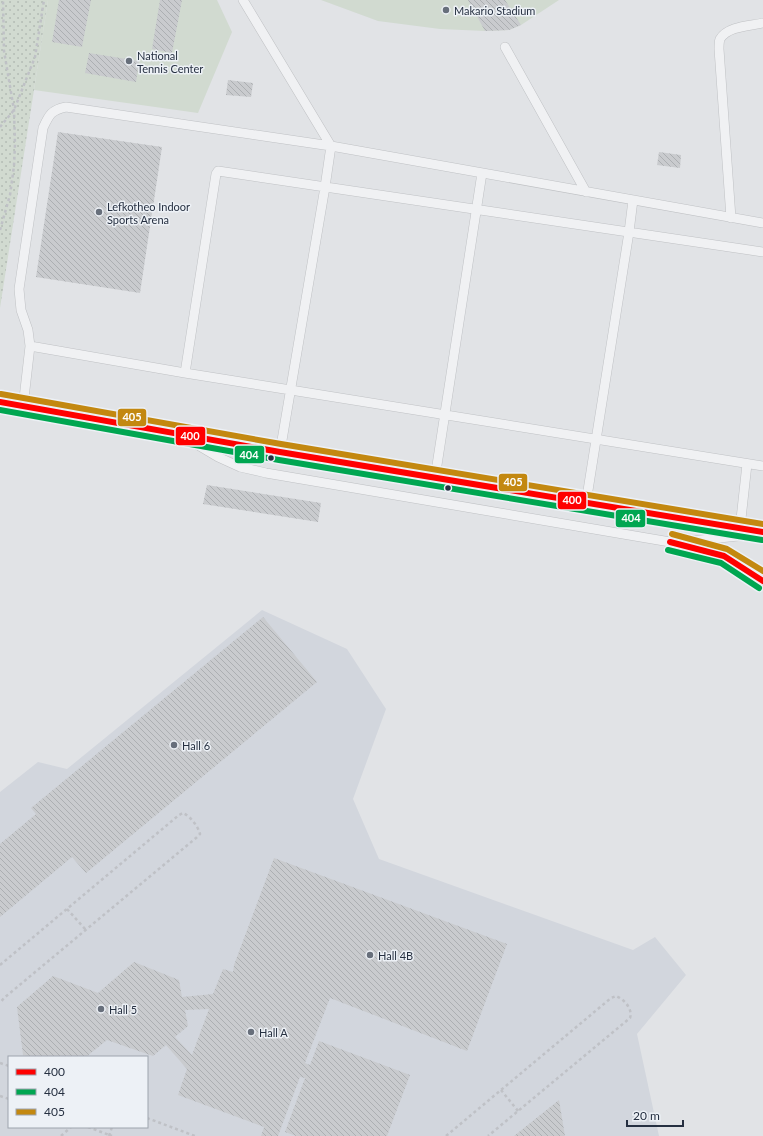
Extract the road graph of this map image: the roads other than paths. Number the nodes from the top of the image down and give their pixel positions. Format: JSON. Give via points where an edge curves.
{"nodes":[{"id":1,"x":243,"y":0,"type":"edge"},
{"id":2,"x":763,"y":23,"type":"edge"},
{"id":3,"x":505,"y":47,"type":"dead end"},
{"id":4,"x":331,"y":146,"type":"junction"},
{"id":5,"x":482,"y":173,"type":"junction"},
{"id":6,"x":325,"y":187,"type":"junction"},
{"id":7,"x":586,"y":192,"type":"junction"},
{"id":8,"x":633,"y":200,"type":"junction"},
{"id":9,"x":477,"y":210,"type":"junction"},
{"id":10,"x":731,"y":218,"type":"junction"},
{"id":11,"x":763,"y":223,"type":"edge"},
{"id":12,"x":629,"y":232,"type":"junction"},
{"id":13,"x":763,"y":252,"type":"edge"},
{"id":14,"x":30,"y":346,"type":"junction"},
{"id":15,"x":185,"y":373,"type":"junction"},
{"id":16,"x":290,"y":390,"type":"junction"},
{"id":17,"x":0,"y":402,"type":"edge"},
{"id":18,"x":23,"y":407,"type":"junction"},
{"id":19,"x":445,"y":415,"type":"junction"},
{"id":20,"x":179,"y":434,"type":"junction"},
{"id":21,"x":596,"y":439,"type":"junction"},
{"id":22,"x":280,"y":452,"type":"junction"},
{"id":23,"x":747,"y":464,"type":"junction"},
{"id":24,"x":763,"y":466,"type":"edge"},
{"id":25,"x":435,"y":478,"type":"junction"},
{"id":26,"x":586,"y":503,"type":"junction"},
{"id":27,"x":740,"y":528,"type":"junction"},
{"id":28,"x":763,"y":533,"type":"edge"},
{"id":29,"x":676,"y":543,"type":"junction"},
{"id":30,"x":763,"y":581,"type":"edge"}],
"edges":[{"from":1,"to":4,"type":"lane"},
{"from":2,"to":10,"type":"lane","via":[[732,29],[720,40]]},
{"from":3,"to":7,"type":"lane"},
{"from":4,"to":5,"type":"lane"},
{"from":4,"to":6,"type":"lane"},
{"from":4,"to":14,"type":"lane","via":[[66,107],[55,110],[43,128],[19,289],[21,310]]},
{"from":5,"to":7,"type":"lane"},
{"from":5,"to":9,"type":"lane"},
{"from":6,"to":9,"type":"lane"},
{"from":6,"to":15,"type":"lane","via":[[218,171]]},
{"from":6,"to":16,"type":"lane"},
{"from":7,"to":8,"type":"lane"},
{"from":8,"to":10,"type":"lane"},
{"from":8,"to":12,"type":"lane"},
{"from":9,"to":12,"type":"lane"},
{"from":9,"to":19,"type":"lane"},
{"from":10,"to":11,"type":"lane"},
{"from":12,"to":13,"type":"lane"},
{"from":12,"to":21,"type":"lane"},
{"from":14,"to":15,"type":"lane"},
{"from":14,"to":18,"type":"lane"},
{"from":15,"to":16,"type":"lane"},
{"from":16,"to":19,"type":"lane"},
{"from":16,"to":22,"type":"lane"},
{"from":17,"to":18,"type":"main road"},
{"from":18,"to":20,"type":"main road"},
{"from":19,"to":21,"type":"lane"},
{"from":19,"to":25,"type":"lane"},
{"from":20,"to":22,"type":"main road"},
{"from":20,"to":29,"type":"lane","via":[[240,467],[266,473]]},
{"from":21,"to":23,"type":"lane"},
{"from":21,"to":26,"type":"lane"},
{"from":22,"to":25,"type":"main road"},
{"from":23,"to":24,"type":"lane"},
{"from":23,"to":27,"type":"lane"},
{"from":25,"to":26,"type":"main road"},
{"from":26,"to":27,"type":"main road"},
{"from":27,"to":28,"type":"main road"},
{"from":28,"to":29,"type":"lane"},
{"from":29,"to":30,"type":"lane","via":[[724,556]]}]}
